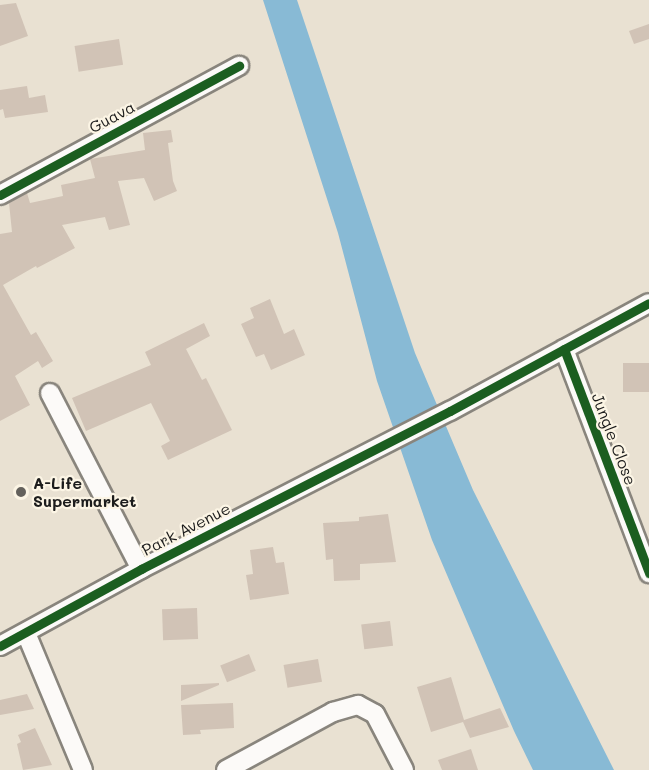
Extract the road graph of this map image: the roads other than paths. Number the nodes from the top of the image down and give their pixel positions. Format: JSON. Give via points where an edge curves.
{"nodes":[{"id":1,"x":239,"y":66,"type":"dead end"},
{"id":2,"x":0,"y":195,"type":"edge"},
{"id":3,"x":649,"y":303,"type":"edge"},
{"id":4,"x":564,"y":349,"type":"junction"},
{"id":5,"x":50,"y":393,"type":"dead end"},
{"id":6,"x":141,"y":569,"type":"junction"},
{"id":7,"x":649,"y":573,"type":"edge"},
{"id":8,"x":26,"y":633,"type":"junction"},
{"id":9,"x":0,"y":646,"type":"edge"},
{"id":10,"x":83,"y":770,"type":"edge"},
{"id":11,"x":226,"y":770,"type":"edge"},
{"id":12,"x":404,"y":770,"type":"edge"}],
"edges":[{"from":1,"to":2,"type":"street","name":"Guava"},
{"from":3,"to":4,"type":"street"},
{"from":4,"to":6,"type":"street","name":"Park Avenue"},
{"from":4,"to":7,"type":"street","name":"Jungle Close"},
{"from":5,"to":6,"type":"street"},
{"from":6,"to":8,"type":"street","name":"Park Avenue"},
{"from":8,"to":9,"type":"street","name":"Park Avenue"},
{"from":8,"to":10,"type":"street"},
{"from":11,"to":12,"type":"street","via":[[333,712],[358,705],[375,714]]}]}
